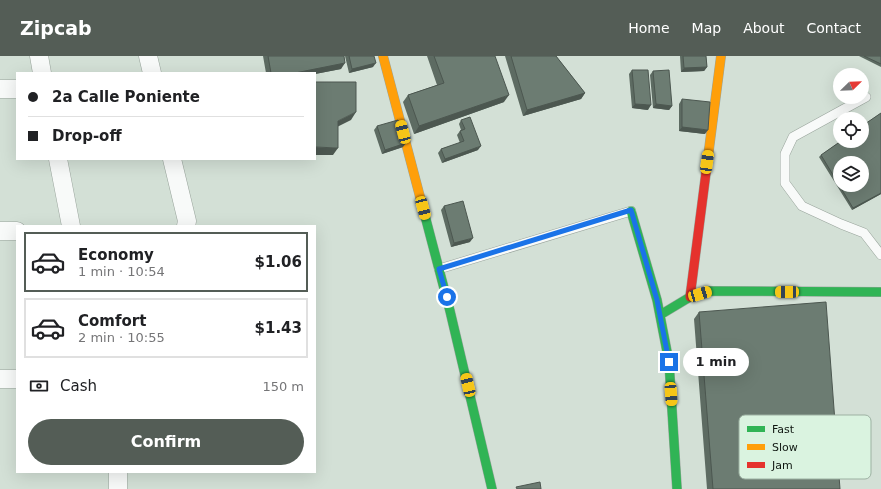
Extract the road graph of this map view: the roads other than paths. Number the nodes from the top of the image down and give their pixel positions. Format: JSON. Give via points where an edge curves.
{"nodes":[{"id":1,"x":39,"y":56,"type":"edge"},
{"id":2,"x":148,"y":56,"type":"edge"},
{"id":3,"x":383,"y":56,"type":"edge"},
{"id":4,"x":721,"y":56,"type":"edge"},
{"id":5,"x":42,"y":72,"type":"edge"},
{"id":6,"x":152,"y":72,"type":"edge"},
{"id":7,"x":16,"y":88,"type":"edge"},
{"id":8,"x":0,"y":89,"type":"edge"},
{"id":9,"x":853,"y":104,"type":"edge"},
{"id":10,"x":58,"y":160,"type":"edge"},
{"id":11,"x":172,"y":160,"type":"edge"},
{"id":12,"x":631,"y":210,"type":"joint"},
{"id":13,"x":70,"y":225,"type":"edge"},
{"id":14,"x":186,"y":225,"type":"edge"},
{"id":15,"x":0,"y":231,"type":"edge"},
{"id":16,"x":16,"y":231,"type":"edge"},
{"id":17,"x":881,"y":255,"type":"edge"},
{"id":18,"x":439,"y":269,"type":"junction"},
{"id":19,"x":881,"y":292,"type":"edge"},
{"id":20,"x":690,"y":297,"type":"junction"},
{"id":21,"x":660,"y":316,"type":"junction"},
{"id":22,"x":0,"y":379,"type":"edge"},
{"id":23,"x":16,"y":379,"type":"edge"},
{"id":24,"x":118,"y":473,"type":"edge"},
{"id":25,"x":118,"y":489,"type":"edge"},
{"id":26,"x":492,"y":489,"type":"edge"},
{"id":27,"x":677,"y":489,"type":"edge"}],
"edges":[{"from":1,"to":5,"type":"street"},
{"from":2,"to":6,"type":"street"},
{"from":3,"to":18,"type":"street"},
{"from":4,"to":20,"type":"street"},
{"from":7,"to":8,"type":"street"},
{"from":9,"to":17,"type":"lane","via":[[793,137],[785,154],[785,183],[802,206],[864,233]]},
{"from":10,"to":13,"type":"street"},
{"from":11,"to":14,"type":"street"},
{"from":12,"to":18,"type":"lane"},
{"from":12,"to":21,"type":"street"},
{"from":15,"to":16,"type":"street"},
{"from":18,"to":26,"type":"street"},
{"from":19,"to":20,"type":"street","via":[[709,291]]},
{"from":20,"to":21,"type":"street"},
{"from":21,"to":27,"type":"street","via":[[669,362]]},
{"from":22,"to":23,"type":"street"},
{"from":24,"to":25,"type":"street"}]}
